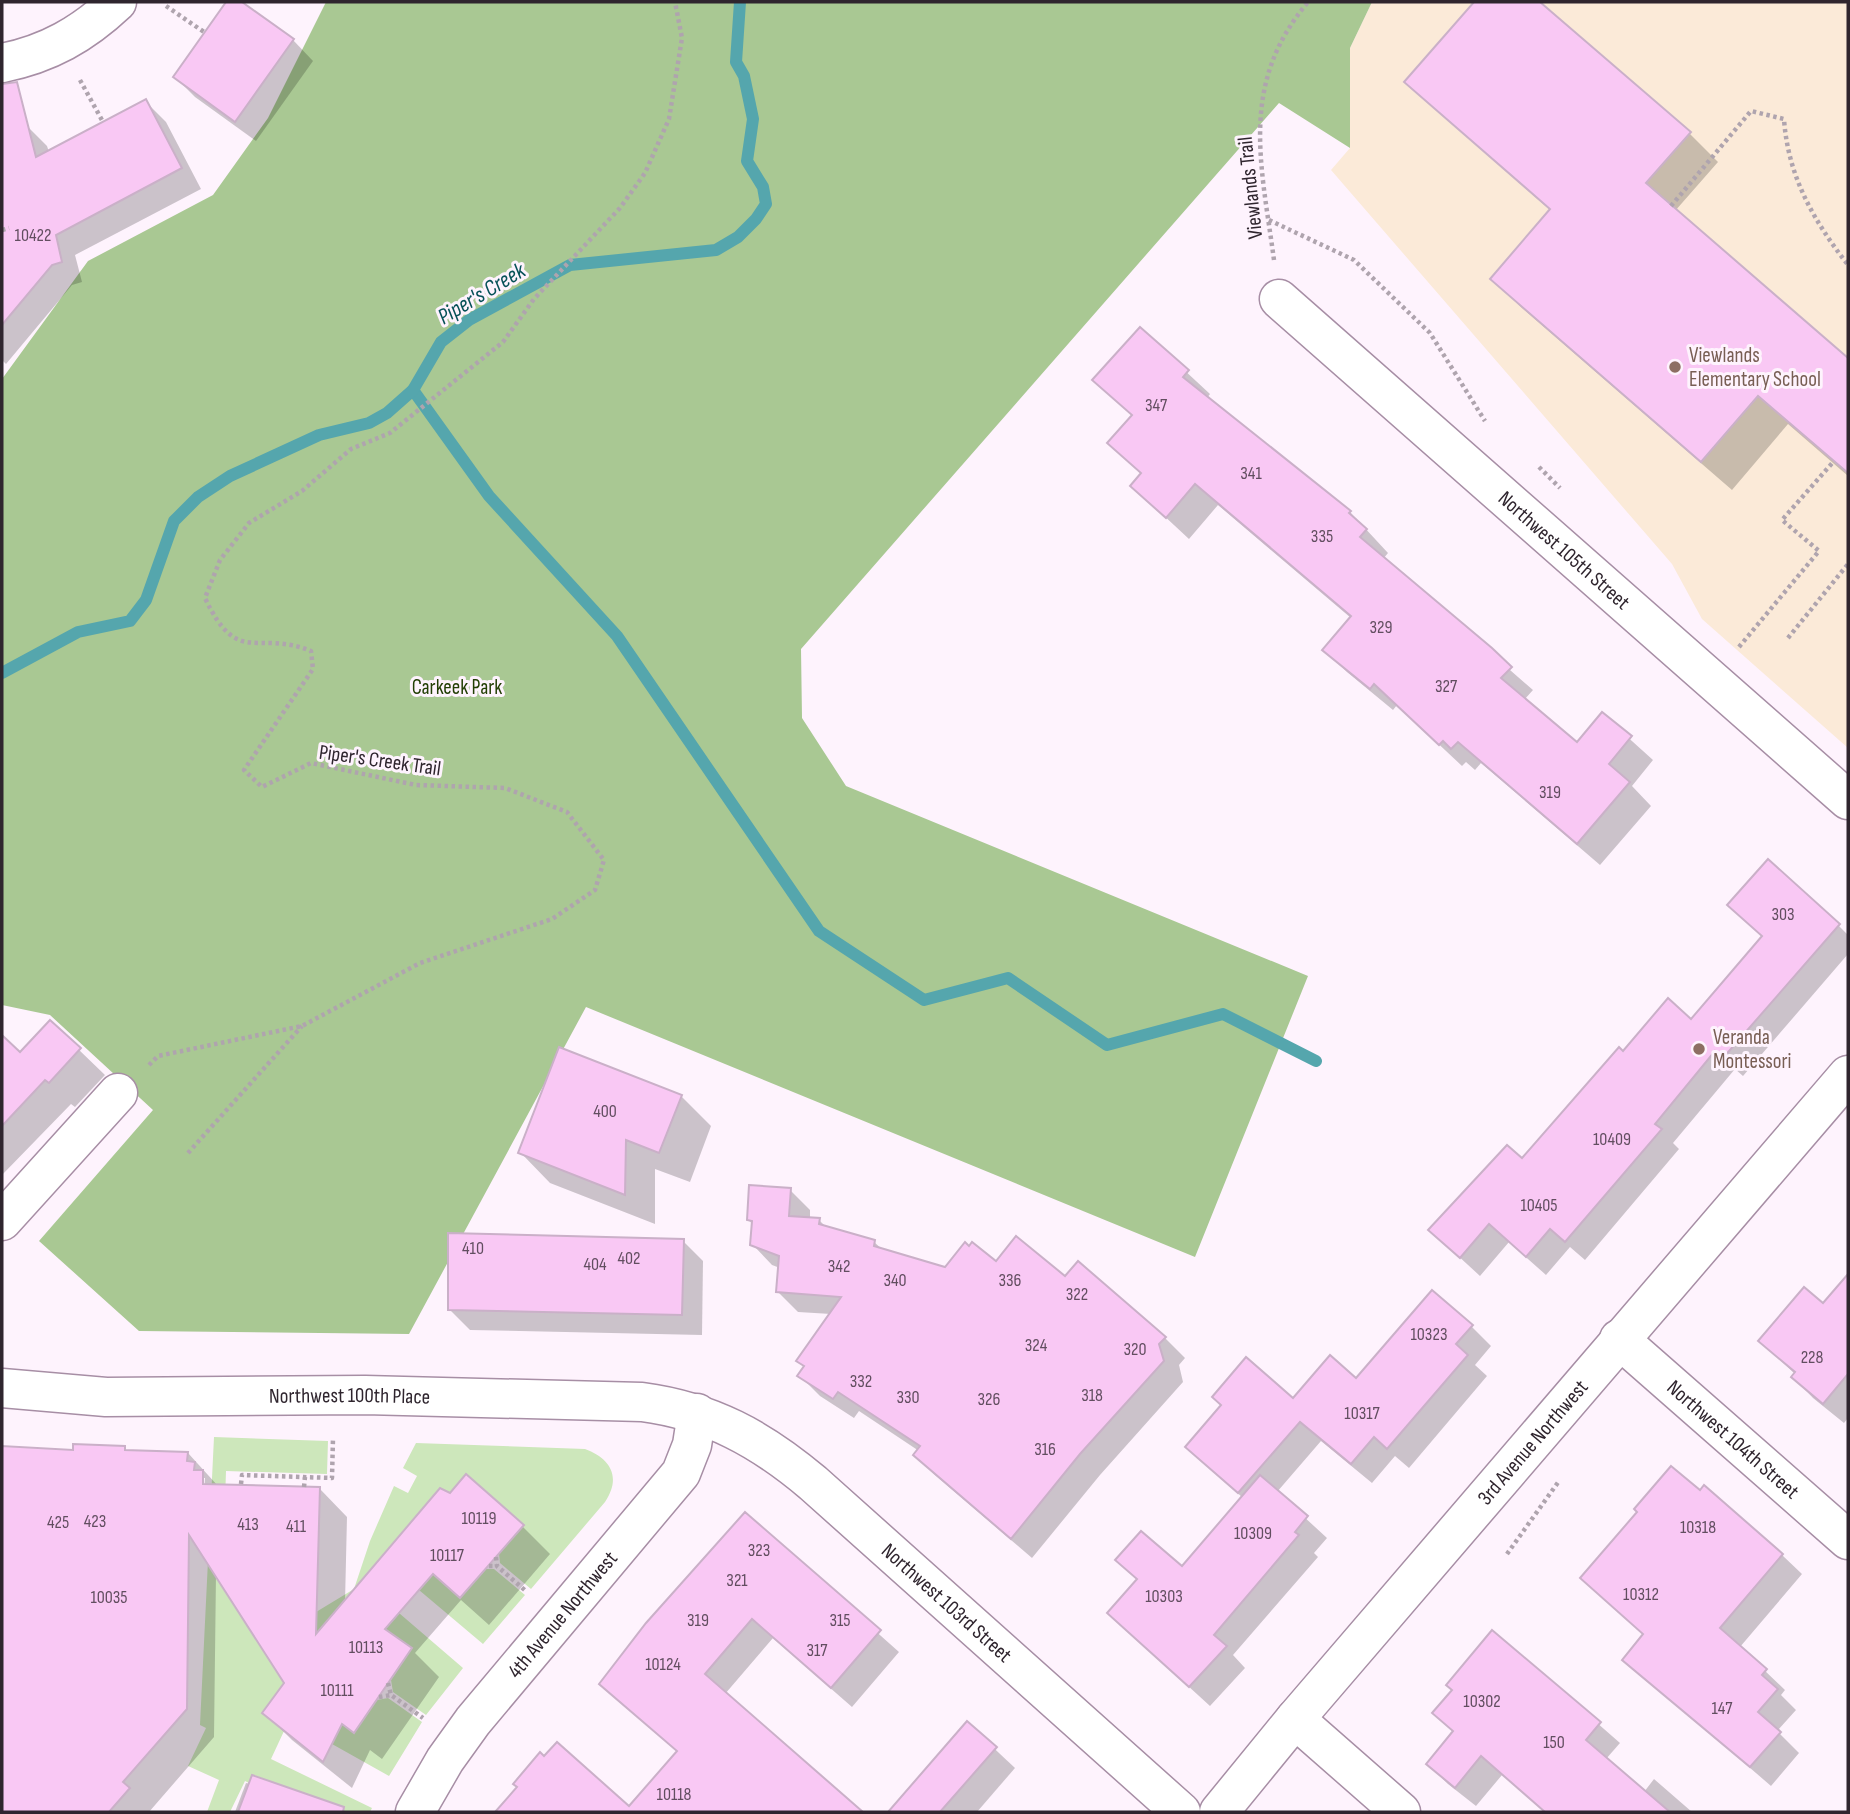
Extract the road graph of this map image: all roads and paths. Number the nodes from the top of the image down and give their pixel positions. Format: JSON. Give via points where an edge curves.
{"nodes":[{"id":1,"x":117,"y":2,"type":"edge"},
{"id":2,"x":675,"y":2,"type":"edge"},
{"id":3,"x":1308,"y":2,"type":"edge"},
{"id":4,"x":166,"y":6,"type":"dead end"},
{"id":5,"x":204,"y":32,"type":"dead end"},
{"id":6,"x":2,"y":63,"type":"edge"},
{"id":7,"x":80,"y":80,"type":"dead end"},
{"id":8,"x":103,"y":122,"type":"dead end"},
{"id":9,"x":1671,"y":205,"type":"dead end"},
{"id":10,"x":1269,"y":220,"type":"junction"},
{"id":11,"x":9,"y":228,"type":"dead end"},
{"id":12,"x":2,"y":230,"type":"edge"},
{"id":13,"x":1848,"y":265,"type":"edge"},
{"id":14,"x":1279,"y":299,"type":"joint"},
{"id":15,"x":1490,"y":430,"type":"dead end"},
{"id":16,"x":1834,"y":461,"type":"dead end"},
{"id":17,"x":1534,"y":463,"type":"dead end"},
{"id":18,"x":1562,"y":490,"type":"dead end"},
{"id":19,"x":1848,"y":564,"type":"edge"},
{"id":20,"x":1787,"y":638,"type":"dead end"},
{"id":21,"x":1711,"y":680,"type":"junction"},
{"id":22,"x":1848,"y":800,"type":"edge"},
{"id":23,"x":302,"y":1026,"type":"junction"},
{"id":24,"x":1848,"y":1075,"type":"edge"},
{"id":25,"x":129,"y":1084,"type":"joint"},
{"id":26,"x":188,"y":1153,"type":"dead end"},
{"id":27,"x":2,"y":1221,"type":"edge"},
{"id":28,"x":1619,"y":1339,"type":"junction"},
{"id":29,"x":2,"y":1388,"type":"edge"},
{"id":30,"x":697,"y":1413,"type":"junction"},
{"id":31,"x":334,"y":1438,"type":"dead end"},
{"id":32,"x":305,"y":1477,"type":"junction"},
{"id":33,"x":242,"y":1484,"type":"dead end"},
{"id":34,"x":304,"y":1487,"type":"dead end"},
{"id":35,"x":1848,"y":1540,"type":"edge"},
{"id":36,"x":496,"y":1557,"type":"dead end"},
{"id":37,"x":489,"y":1566,"type":"dead end"},
{"id":38,"x":497,"y":1566,"type":"junction"},
{"id":39,"x":531,"y":1595,"type":"dead end"},
{"id":40,"x":388,"y":1684,"type":"dead end"},
{"id":41,"x":391,"y":1695,"type":"junction"},
{"id":42,"x":379,"y":1697,"type":"dead end"},
{"id":43,"x":1295,"y":1719,"type":"junction"},
{"id":44,"x":427,"y":1721,"type":"dead end"},
{"id":45,"x":415,"y":1812,"type":"edge"},
{"id":46,"x":1181,"y":1812,"type":"edge"},
{"id":47,"x":1219,"y":1812,"type":"edge"},
{"id":48,"x":1401,"y":1812,"type":"edge"}],
"edges":[{"from":1,"to":6,"type":"street","via":[[77,36]]},
{"from":2,"to":23,"type":"path","name":"Piper's Creek Trail","via":[[682,38],[669,119],[645,173],[620,208],[534,299],[503,342],[390,433],[351,449],[302,491],[249,523],[220,560],[205,598],[218,626],[246,644],[292,643],[311,651],[313,669],[244,770],[262,787],[311,763],[416,785],[506,788],[567,812],[604,860],[595,890],[552,919],[420,963]]},
{"from":3,"to":10,"type":"path","name":"Viewlands Trail","via":[[1288,25],[1264,80],[1258,145]]},
{"from":4,"to":5,"type":"path"},
{"from":7,"to":8,"type":"path"},
{"from":9,"to":13,"type":"path","via":[[1751,111],[1784,120],[1786,150],[1817,225]]},
{"from":10,"to":14,"type":"path","name":"Viewlands Trail"},
{"from":10,"to":15,"type":"path","via":[[1354,260],[1430,333]]},
{"from":11,"to":12,"type":"path"},
{"from":14,"to":21,"type":"street","name":"Northwest 105th Street"},
{"from":16,"to":21,"type":"path","via":[[1782,520],[1819,551]]},
{"from":17,"to":18,"type":"path"},
{"from":19,"to":20,"type":"path"},
{"from":21,"to":22,"type":"street","name":"Northwest 105th Street"},
{"from":23,"to":25,"type":"path","name":"Piper's Creek Trail","via":[[158,1056]]},
{"from":23,"to":26,"type":"path"},
{"from":24,"to":28,"type":"street","name":"3rd Avenue Northwest"},
{"from":25,"to":27,"type":"street"},
{"from":28,"to":35,"type":"street","name":"Northwest 104th Street"},
{"from":28,"to":43,"type":"street","name":"3rd Avenue Northwest"},
{"from":29,"to":30,"type":"street","name":"Northwest 100th Place","via":[[106,1397],[365,1395],[642,1402]]},
{"from":30,"to":45,"type":"street","name":"4th Avenue Northwest","via":[[681,1473],[473,1721]]},
{"from":30,"to":46,"type":"street","name":"Northwest 103rd Street","via":[[751,1436],[794,1466]]},
{"from":31,"to":32,"type":"path","via":[[332,1478]]},
{"from":32,"to":33,"type":"path","via":[[242,1475]]},
{"from":32,"to":34,"type":"path"},
{"from":36,"to":38,"type":"path"},
{"from":37,"to":38,"type":"path"},
{"from":38,"to":39,"type":"path"},
{"from":40,"to":41,"type":"path"},
{"from":41,"to":42,"type":"path"},
{"from":41,"to":44,"type":"path"},
{"from":43,"to":47,"type":"street","name":"3rd Avenue Northwest"},
{"from":43,"to":48,"type":"street"}]}
